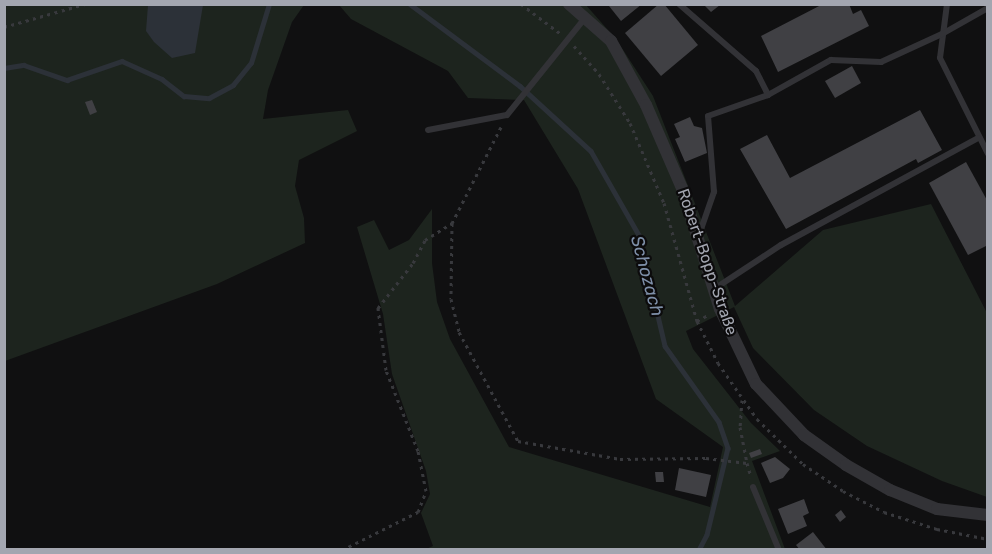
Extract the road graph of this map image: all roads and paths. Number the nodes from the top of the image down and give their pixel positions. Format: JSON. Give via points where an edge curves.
{"nodes":[{"id":1,"x":85,"y":4,"type":"edge"},
{"id":2,"x":569,"y":4,"type":"edge"},
{"id":3,"x":679,"y":4,"type":"edge"},
{"id":4,"x":946,"y":4,"type":"edge"},
{"id":5,"x":987,"y":8,"type":"edge"},
{"id":6,"x":585,"y":17,"type":"junction"},
{"id":7,"x":4,"y":27,"type":"edge"},
{"id":8,"x":942,"y":34,"type":"junction"},
{"id":9,"x":768,"y":95,"type":"junction"},
{"id":10,"x":507,"y":115,"type":"junction"},
{"id":11,"x":428,"y":130,"type":"dead end"},
{"id":12,"x":978,"y":138,"type":"junction"},
{"id":13,"x":987,"y":154,"type":"edge"},
{"id":14,"x":452,"y":223,"type":"junction"},
{"id":15,"x":697,"y":238,"type":"junction"},
{"id":16,"x":714,"y":289,"type":"junction"},
{"id":17,"x":742,"y":400,"type":"dead end"},
{"id":18,"x":747,"y":463,"type":"junction"},
{"id":19,"x":753,"y":487,"type":"joint"},
{"id":20,"x":987,"y":515,"type":"edge"},
{"id":21,"x":342,"y":549,"type":"edge"},
{"id":22,"x":779,"y":549,"type":"edge"}],
"edges":[{"from":1,"to":7,"type":"path"},
{"from":2,"to":6,"type":"street","name":"Robert-Bopp-Straße"},
{"from":3,"to":9,"type":"lane","via":[[756,71]]},
{"from":4,"to":8,"type":"lane"},
{"from":5,"to":8,"type":"lane"},
{"from":6,"to":10,"type":"lane"},
{"from":6,"to":15,"type":"street","name":"Robert-Bopp-Straße","via":[[611,41],[646,105],[682,188]]},
{"from":8,"to":9,"type":"lane","via":[[881,62],[831,60]]},
{"from":8,"to":12,"type":"lane","via":[[940,58]]},
{"from":9,"to":15,"type":"lane","via":[[708,116],[714,192]]},
{"from":10,"to":11,"type":"lane"},
{"from":10,"to":14,"type":"path"},
{"from":12,"to":13,"type":"lane"},
{"from":12,"to":16,"type":"lane","via":[[781,245]]},
{"from":14,"to":18,"type":"path","via":[[451,298],[459,332],[518,441],[620,459],[706,458]]},
{"from":14,"to":21,"type":"path","via":[[425,240],[413,263],[378,308],[386,370],[418,452],[426,491],[418,512]]},
{"from":15,"to":16,"type":"street","name":"Robert-Bopp-Straße"},
{"from":16,"to":20,"type":"street","name":"Robert-Bopp-Straße","via":[[756,384],[804,435],[890,490],[937,509]]},
{"from":17,"to":18,"type":"path","via":[[740,427]]},
{"from":18,"to":19,"type":"path"},
{"from":19,"to":22,"type":"lane"}]}
